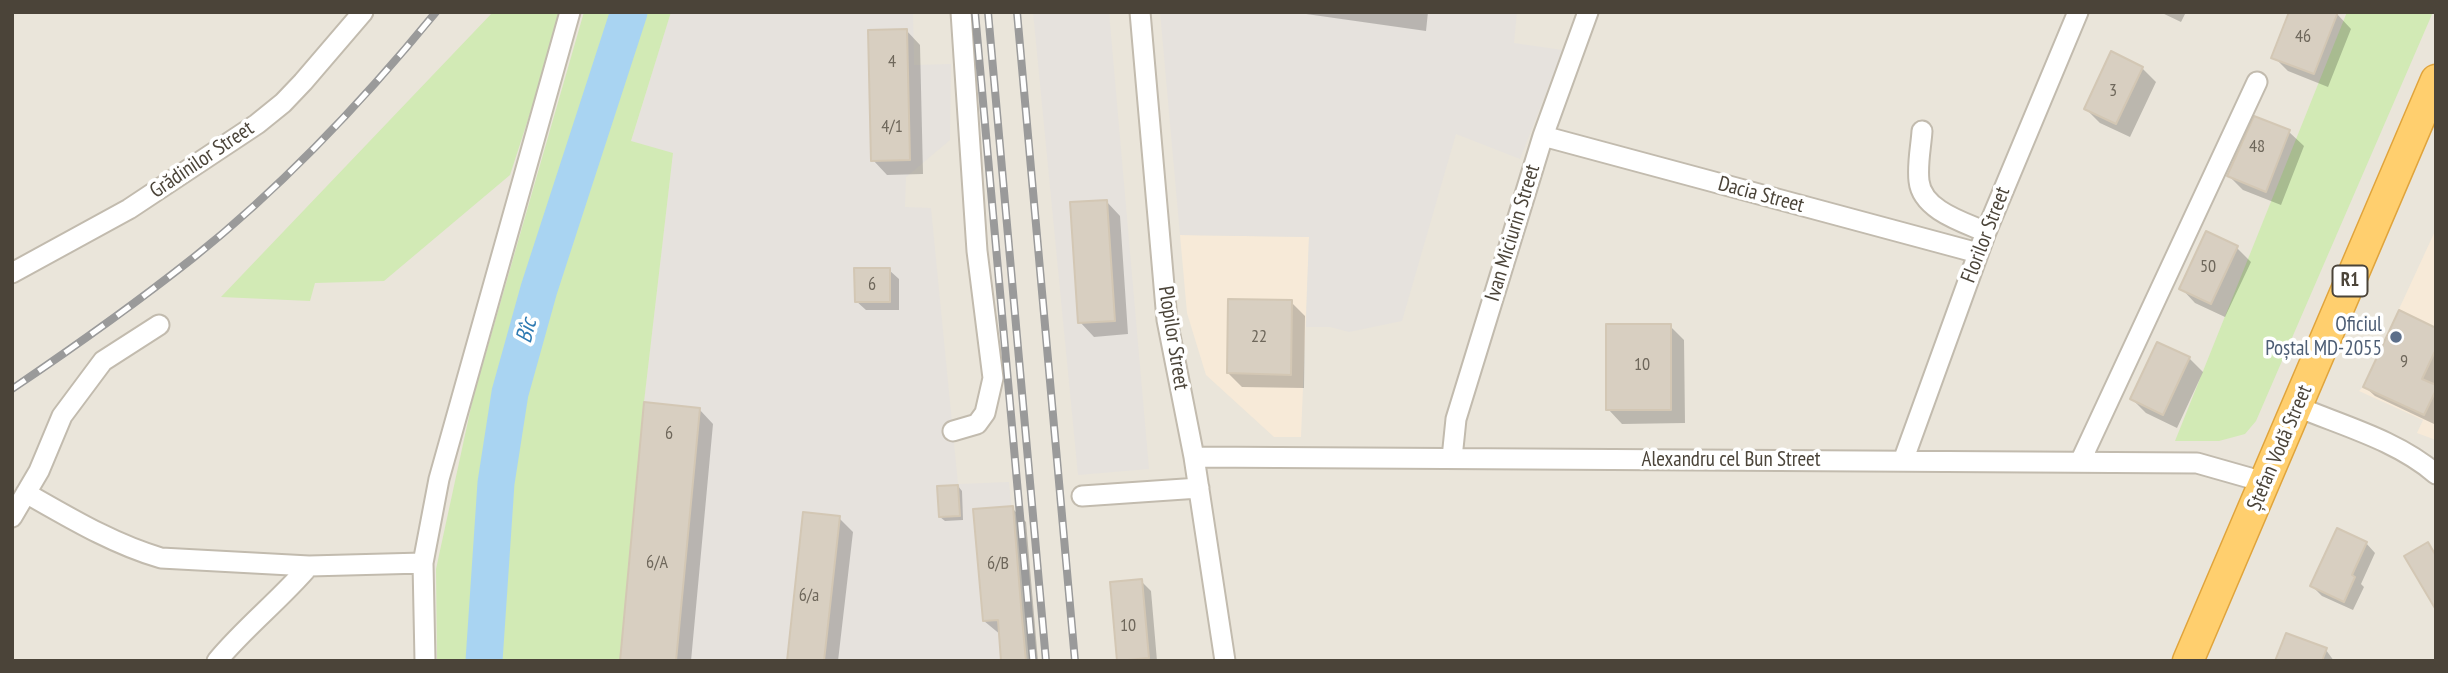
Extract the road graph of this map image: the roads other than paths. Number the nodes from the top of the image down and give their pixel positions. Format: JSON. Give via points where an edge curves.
{"nodes":[{"id":1,"x":363,"y":12,"type":"edge"},
{"id":2,"x":570,"y":12,"type":"edge"},
{"id":3,"x":961,"y":12,"type":"edge"},
{"id":4,"x":1140,"y":12,"type":"edge"},
{"id":5,"x":1588,"y":12,"type":"edge"},
{"id":6,"x":2078,"y":12,"type":"edge"},
{"id":7,"x":2436,"y":80,"type":"edge"},
{"id":8,"x":2257,"y":82,"type":"dead end"},
{"id":9,"x":1922,"y":131,"type":"dead end"},
{"id":10,"x":1543,"y":136,"type":"junction"},
{"id":11,"x":1986,"y":232,"type":"junction"},
{"id":12,"x":1978,"y":253,"type":"junction"},
{"id":13,"x":12,"y":272,"type":"edge"},
{"id":14,"x":159,"y":325,"type":"dead end"},
{"id":15,"x":2298,"y":407,"type":"junction"},
{"id":16,"x":953,"y":431,"type":"dead end"},
{"id":17,"x":1195,"y":457,"type":"junction"},
{"id":18,"x":1451,"y":458,"type":"junction"},
{"id":19,"x":1903,"y":461,"type":"junction"},
{"id":20,"x":2080,"y":462,"type":"junction"},
{"id":21,"x":2436,"y":474,"type":"edge"},
{"id":22,"x":2264,"y":482,"type":"junction"},
{"id":23,"x":1199,"y":488,"type":"junction"},
{"id":24,"x":26,"y":493,"type":"junction"},
{"id":25,"x":1082,"y":496,"type":"dead end"},
{"id":26,"x":12,"y":517,"type":"edge"},
{"id":27,"x":423,"y":563,"type":"junction"},
{"id":28,"x":309,"y":566,"type":"junction"},
{"id":29,"x":217,"y":661,"type":"edge"},
{"id":30,"x":425,"y":661,"type":"edge"},
{"id":31,"x":1225,"y":661,"type":"edge"},
{"id":32,"x":2188,"y":661,"type":"edge"}],
"edges":[{"from":1,"to":13,"type":"street","name":"Grădinilor Street","via":[[303,82],[257,124],[129,209]]},
{"from":2,"to":27,"type":"street","via":[[439,479]]},
{"from":3,"to":16,"type":"street","via":[[977,251],[993,379],[985,414],[977,424]]},
{"from":4,"to":17,"type":"street","name":"Plopilor Street","via":[[1167,320]]},
{"from":5,"to":10,"type":"street","name":"Ivan Miciurin Street"},
{"from":6,"to":11,"type":"street","name":"Florilor Street"},
{"from":7,"to":15,"type":"highway","name":"Ștefan Vodă Street","number":"R1"},
{"from":8,"to":20,"type":"street"},
{"from":9,"to":11,"type":"street","via":[[1919,184],[1924,195],[1958,220]]},
{"from":10,"to":12,"type":"street","name":"Dacia Street"},
{"from":10,"to":18,"type":"street","name":"Ivan Miciurin Street","via":[[1456,419]]},
{"from":11,"to":12,"type":"street","name":"Florilor Street"},
{"from":12,"to":19,"type":"street","name":"Florilor Street"},
{"from":14,"to":24,"type":"street","via":[[103,361],[62,416]]},
{"from":15,"to":21,"type":"street","via":[[2399,449]]},
{"from":15,"to":22,"type":"highway","name":"Ștefan Vodă Street","number":"R1"},
{"from":17,"to":18,"type":"street","name":"Alexandru cel Bun Street"},
{"from":17,"to":23,"type":"street","name":"Plopilor Street"},
{"from":18,"to":19,"type":"street","name":"Alexandru cel Bun Street"},
{"from":19,"to":20,"type":"street","name":"Alexandru cel Bun Street"},
{"from":20,"to":22,"type":"street","name":"Alexandru cel Bun Street","via":[[2197,463]]},
{"from":22,"to":32,"type":"highway","name":"Ștefan Vodă Street","number":"R1"},
{"from":23,"to":25,"type":"street"},
{"from":23,"to":31,"type":"street","name":"Plopilor Street"},
{"from":24,"to":26,"type":"street"},
{"from":24,"to":28,"type":"street","via":[[87,527],[160,558]]},
{"from":27,"to":28,"type":"street"},
{"from":27,"to":30,"type":"street"},
{"from":28,"to":29,"type":"street"}]}
